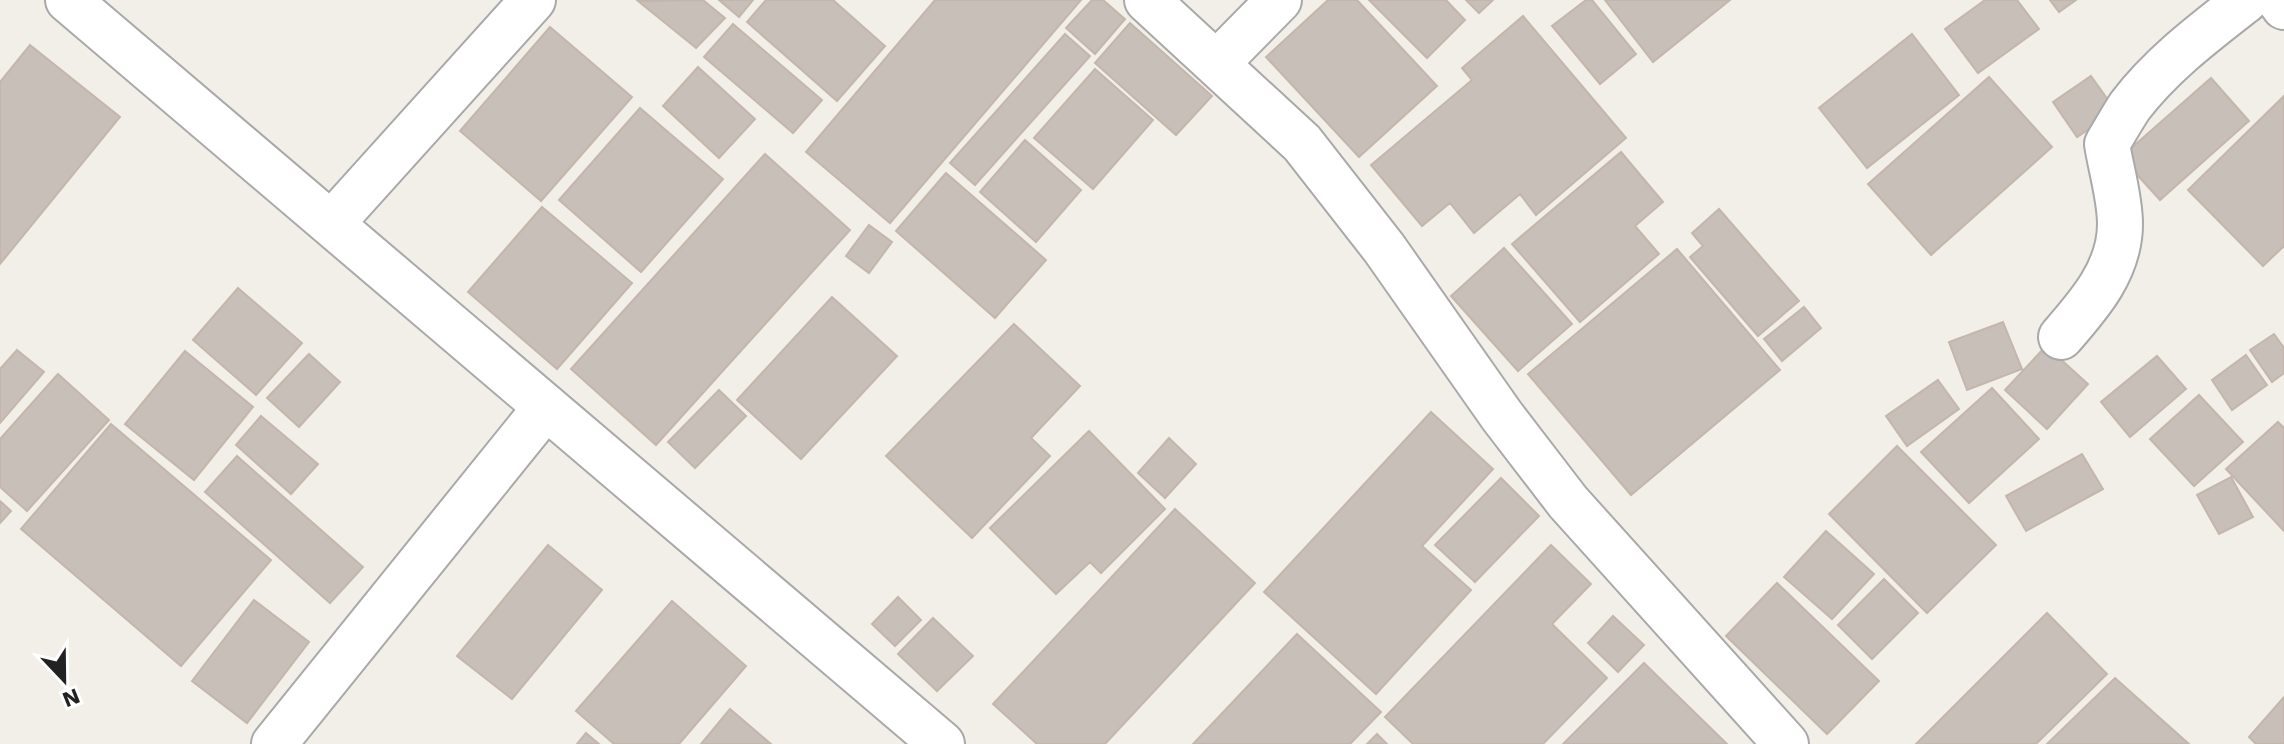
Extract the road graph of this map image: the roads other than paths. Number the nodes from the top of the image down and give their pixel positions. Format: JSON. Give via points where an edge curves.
{"nodes":[{"id":1,"x":68,"y":0,"type":"edge"},
{"id":2,"x":533,"y":0,"type":"edge"},
{"id":3,"x":1147,"y":0,"type":"edge"},
{"id":4,"x":1279,"y":0,"type":"edge"},
{"id":5,"x":2246,"y":0,"type":"edge"},
{"id":6,"x":2279,"y":0,"type":"edge"},
{"id":7,"x":2284,"y":7,"type":"edge"},
{"id":8,"x":1217,"y":63,"type":"junction"},
{"id":9,"x":331,"y":224,"type":"junction"},
{"id":10,"x":2061,"y":337,"type":"dead end"},
{"id":11,"x":546,"y":407,"type":"junction"},
{"id":12,"x":274,"y":744,"type":"edge"},
{"id":13,"x":942,"y":744,"type":"edge"},
{"id":14,"x":1786,"y":744,"type":"edge"}],
"edges":[{"from":1,"to":9,"type":"street"},
{"from":2,"to":9,"type":"street"},
{"from":3,"to":8,"type":"street"},
{"from":4,"to":8,"type":"street"},
{"from":5,"to":10,"type":"street","via":[[2161,72],[2131,105],[2107,144],[2120,224],[2115,257],[2097,295]]},
{"from":6,"to":7,"type":"street"},
{"from":8,"to":14,"type":"street","via":[[1302,143],[1568,502]]},
{"from":9,"to":11,"type":"street"},
{"from":11,"to":12,"type":"street"},
{"from":11,"to":13,"type":"street"}]}
